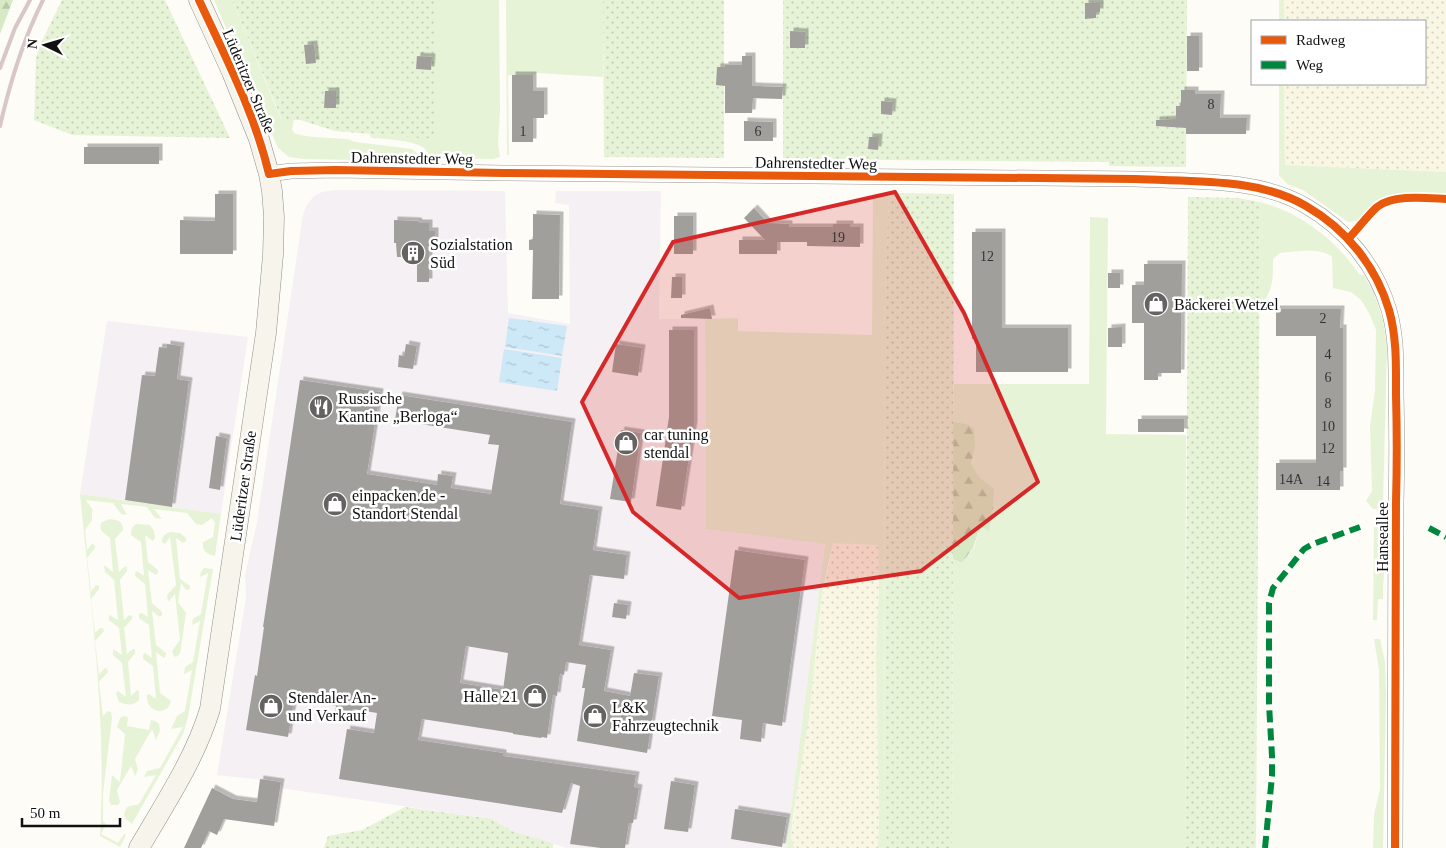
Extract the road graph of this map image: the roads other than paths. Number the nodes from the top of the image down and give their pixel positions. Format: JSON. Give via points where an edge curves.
{"nodes":[{"id":1,"x":200,"y":0,"type":"edge"},
{"id":2,"x":269,"y":174,"type":"junction"},
{"id":3,"x":1348,"y":239,"type":"joint"},
{"id":4,"x":139,"y":848,"type":"edge"},
{"id":5,"x":1395,"y":848,"type":"edge"}],
"edges":[{"from":1,"to":2,"type":"main road","name":"Lüderitzer Straße","via":[[250,116]]},
{"from":2,"to":3,"type":"street","name":"Dahrenstedter Weg","via":[[336,170],[1135,179],[1227,184],[1267,189],[1293,199],[1328,220]]},
{"from":2,"to":4,"type":"main road","name":"Lüderitzer Straße","via":[[274,217],[270,296],[210,710],[189,762]]},
{"from":3,"to":5,"type":"street","name":"Hanseallee","via":[[1381,289],[1394,329],[1396,352]]}]}
